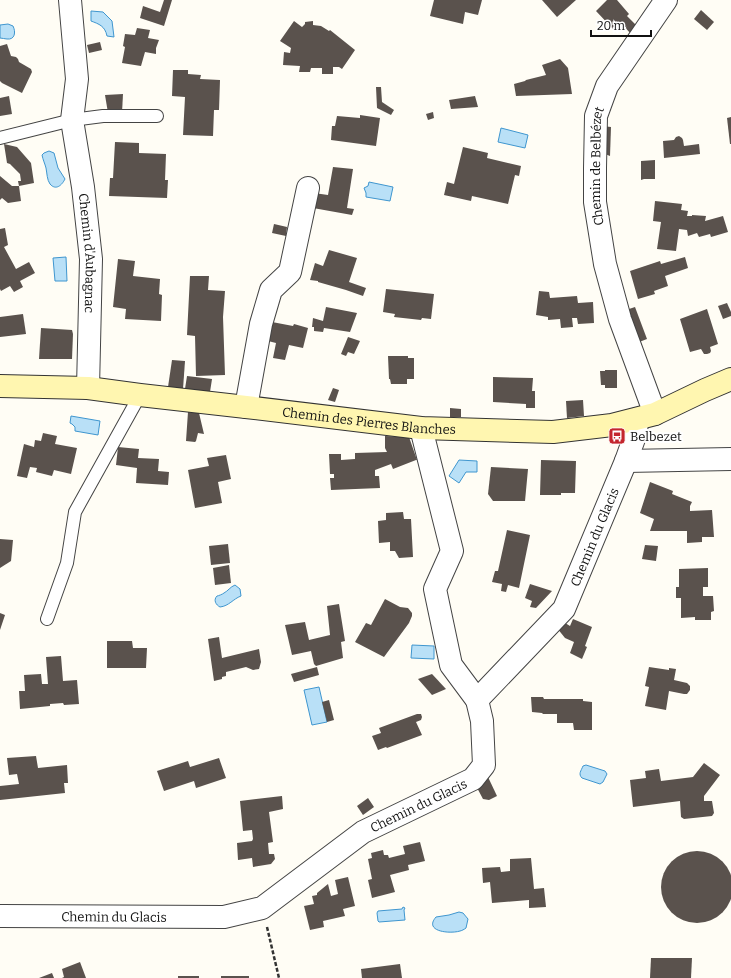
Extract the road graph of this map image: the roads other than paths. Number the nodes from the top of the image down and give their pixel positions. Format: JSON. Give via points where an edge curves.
{"nodes":[{"id":1,"x":70,"y":0,"type":"edge"},
{"id":2,"x":666,"y":0,"type":"edge"},
{"id":3,"x":157,"y":116,"type":"dead end"},
{"id":4,"x":72,"y":120,"type":"junction"},
{"id":5,"x":0,"y":138,"type":"edge"},
{"id":6,"x":308,"y":188,"type":"dead end"},
{"id":7,"x":731,"y":379,"type":"edge"},
{"id":8,"x":0,"y":386,"type":"edge"},
{"id":9,"x":88,"y":388,"type":"junction"},
{"id":10,"x":140,"y":395,"type":"junction"},
{"id":11,"x":246,"y":407,"type":"junction"},
{"id":12,"x":646,"y":417,"type":"junction"},
{"id":13,"x":421,"y":428,"type":"junction"},
{"id":14,"x":731,"y":460,"type":"edge"},
{"id":15,"x":626,"y":461,"type":"junction"},
{"id":16,"x":48,"y":620,"type":"dead end"},
{"id":17,"x":477,"y":700,"type":"junction"},
{"id":18,"x":0,"y":916,"type":"edge"}],
"edges":[{"from":1,"to":4,"type":"street","name":"Chemin d'Aubagnac","via":[[77,79]]},
{"from":2,"to":12,"type":"street","name":"Chemin de Belbézet","via":[[607,86],[596,116],[595,202],[605,264]]},
{"from":3,"to":4,"type":"lane","via":[[103,116]]},
{"from":4,"to":5,"type":"lane"},
{"from":4,"to":9,"type":"street","name":"Chemin d'Aubagnac","via":[[91,259]]},
{"from":6,"to":11,"type":"street","via":[[290,272],[271,290],[261,324]]},
{"from":7,"to":12,"type":"street","name":"Chemin des Pierres Blanches"},
{"from":8,"to":9,"type":"street","name":"Chemin des Pierres Blanches"},
{"from":9,"to":10,"type":"street","name":"Chemin des Pierres Blanches"},
{"from":10,"to":11,"type":"street","name":"Chemin des Pierres Blanches"},
{"from":10,"to":16,"type":"lane","via":[[75,512],[67,563]]},
{"from":11,"to":13,"type":"street","name":"Chemin des Pierres Blanches"},
{"from":12,"to":13,"type":"street","name":"Chemin des Pierres Blanches","via":[[612,425],[553,432]]},
{"from":12,"to":15,"type":"street","name":"Chemin du Glacis","via":[[636,433]]},
{"from":13,"to":17,"type":"street","via":[[452,551],[435,589],[451,665]]},
{"from":14,"to":15,"type":"street"},
{"from":15,"to":17,"type":"street","name":"Chemin du Glacis","via":[[564,608]]},
{"from":17,"to":18,"type":"street","name":"Chemin du Glacis","via":[[482,721],[484,765],[473,779],[363,832],[262,908],[224,917]]}]}
